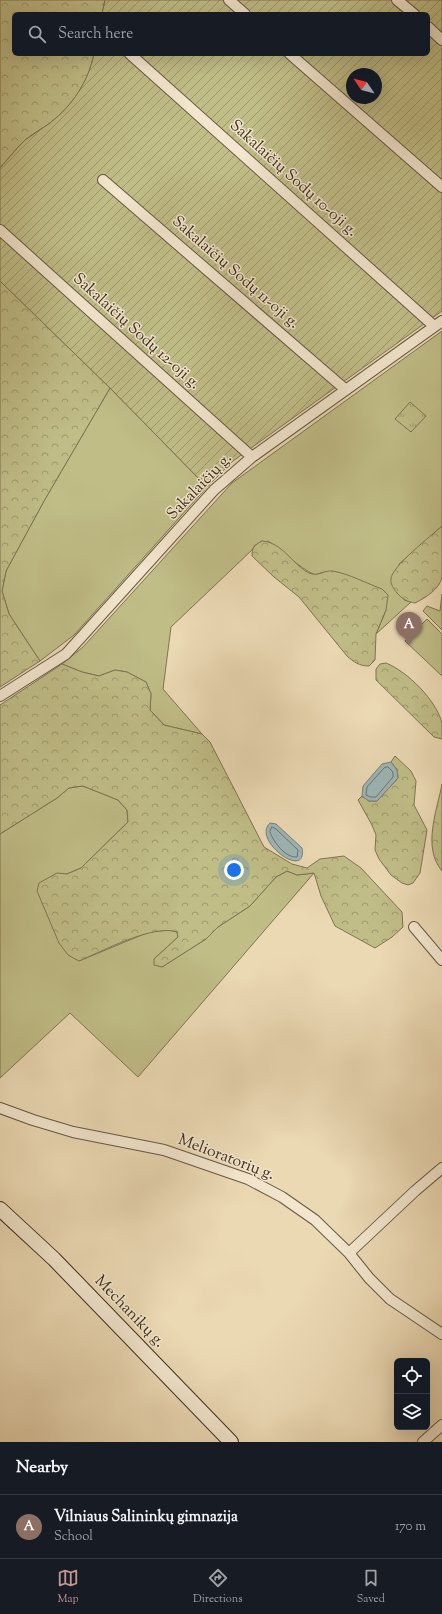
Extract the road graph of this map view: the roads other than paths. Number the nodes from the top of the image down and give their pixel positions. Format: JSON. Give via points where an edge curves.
{"nodes":[{"id":1,"x":230,"y":0,"type":"edge"},
{"id":2,"x":398,"y":0,"type":"edge"},
{"id":3,"x":243,"y":12,"type":"edge"},
{"id":4,"x":412,"y":12,"type":"edge"},
{"id":5,"x":430,"y":29,"type":"edge"},
{"id":6,"x":442,"y":40,"type":"edge"},
{"id":7,"x":132,"y":56,"type":"edge"},
{"id":8,"x":292,"y":56,"type":"edge"},
{"id":9,"x":103,"y":180,"type":"dead end"},
{"id":10,"x":442,"y":187,"type":"edge"},
{"id":11,"x":0,"y":230,"type":"edge"},
{"id":12,"x":438,"y":324,"type":"edge"},
{"id":13,"x":346,"y":390,"type":"junction"},
{"id":14,"x":252,"y":456,"type":"junction"},
{"id":15,"x":0,"y":696,"type":"edge"},
{"id":16,"x":414,"y":927,"type":"dead end"},
{"id":17,"x":442,"y":960,"type":"edge"},
{"id":18,"x":0,"y":1108,"type":"edge"},
{"id":19,"x":442,"y":1168,"type":"edge"},
{"id":20,"x":0,"y":1209,"type":"edge"},
{"id":21,"x":349,"y":1253,"type":"junction"},
{"id":22,"x":442,"y":1334,"type":"edge"},
{"id":23,"x":442,"y":1424,"type":"edge"},
{"id":24,"x":231,"y":1442,"type":"edge"},
{"id":25,"x":423,"y":1442,"type":"edge"}],
"edges":[{"from":1,"to":3,"type":"street"},
{"from":2,"to":4,"type":"street"},
{"from":5,"to":6,"type":"street"},
{"from":7,"to":12,"type":"street","name":"Sakalaičių Sodų 10-oji g."},
{"from":8,"to":10,"type":"street"},
{"from":9,"to":13,"type":"street","name":"Sakalaičių Sodų 11-oji g."},
{"from":11,"to":14,"type":"street","name":"Sakalaičių Sodų 12-oji g."},
{"from":12,"to":13,"type":"street","name":"Sakalaičių g."},
{"from":13,"to":14,"type":"street","name":"Sakalaičių g."},
{"from":14,"to":15,"type":"street","name":"Sakalaičių g.","via":[[214,490],[66,654]]},
{"from":16,"to":17,"type":"street"},
{"from":18,"to":21,"type":"street","name":"Melioratorių g.","via":[[73,1132],[164,1150],[248,1179],[282,1197],[315,1220]]},
{"from":19,"to":21,"type":"street"},
{"from":20,"to":24,"type":"main road","name":"Mechanikų g.","via":[[54,1259]]},
{"from":21,"to":22,"type":"street","name":"Melioratorių g.","via":[[390,1299]]},
{"from":23,"to":25,"type":"street"}]}
